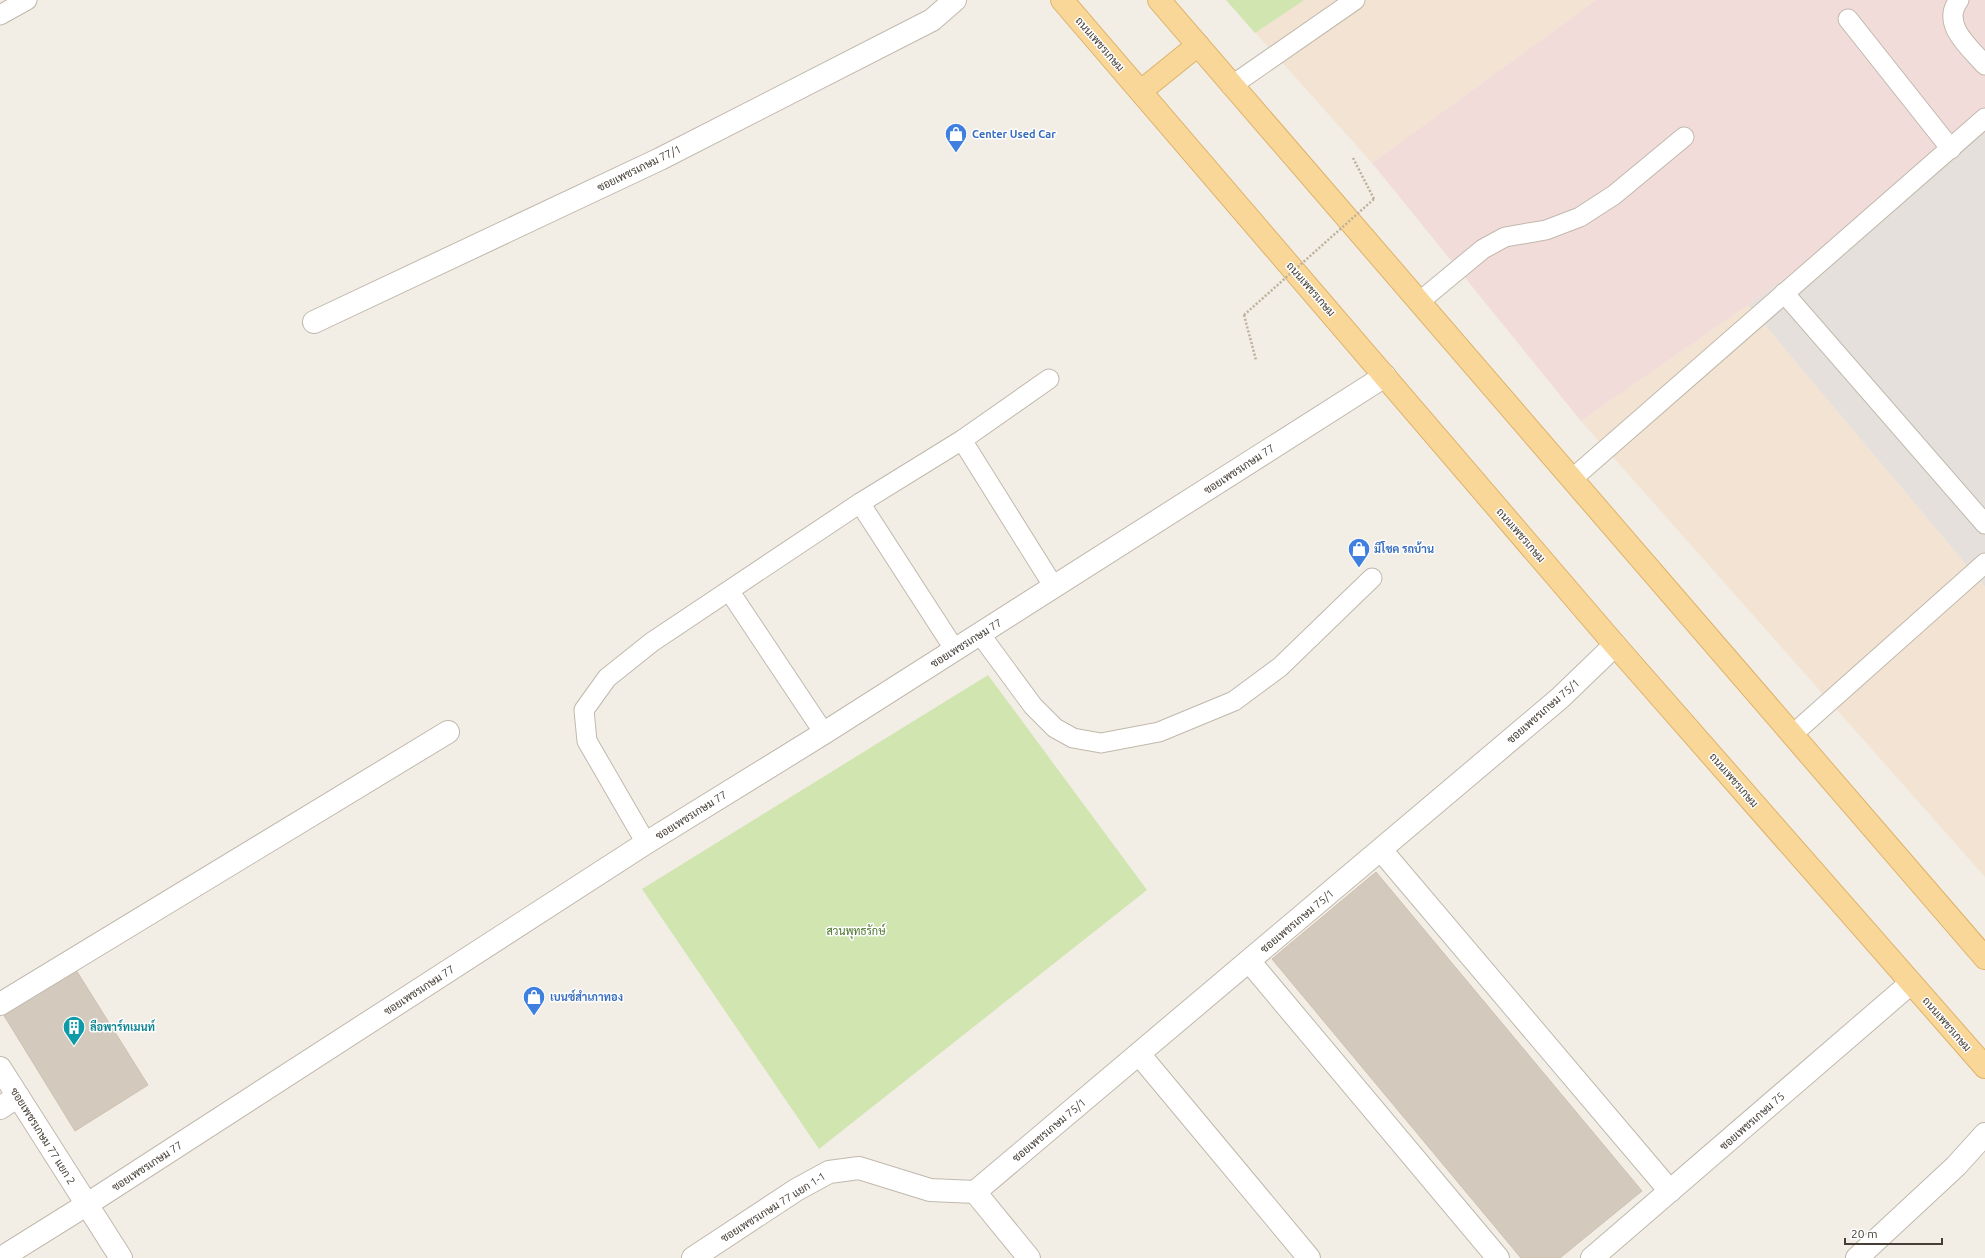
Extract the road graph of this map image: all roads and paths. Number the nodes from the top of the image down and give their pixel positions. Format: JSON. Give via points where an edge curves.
{"nodes":[{"id":1,"x":27,"y":0,"type":"edge"},
{"id":2,"x":955,"y":0,"type":"edge"},
{"id":3,"x":1062,"y":0,"type":"edge"},
{"id":4,"x":1159,"y":0,"type":"edge"},
{"id":5,"x":1355,"y":0,"type":"edge"},
{"id":6,"x":1959,"y":0,"type":"edge"},
{"id":7,"x":0,"y":15,"type":"edge"},
{"id":8,"x":1848,"y":19,"type":"dead end"},
{"id":9,"x":1198,"y":45,"type":"junction"},
{"id":10,"x":1985,"y":65,"type":"edge"},
{"id":11,"x":1231,"y":86,"type":"junction"},
{"id":12,"x":1141,"y":91,"type":"junction"},
{"id":13,"x":1985,"y":118,"type":"edge"},
{"id":14,"x":1684,"y":137,"type":"dead end"},
{"id":15,"x":1951,"y":148,"type":"junction"},
{"id":16,"x":1353,"y":158,"type":"dead end"},
{"id":17,"x":1784,"y":293,"type":"junction"},
{"id":18,"x":1420,"y":302,"type":"junction"},
{"id":19,"x":314,"y":322,"type":"dead end"},
{"id":20,"x":1256,"y":360,"type":"dead end"},
{"id":21,"x":1385,"y":376,"type":"junction"},
{"id":22,"x":1049,"y":379,"type":"dead end"},
{"id":23,"x":962,"y":440,"type":"junction"},
{"id":24,"x":1572,"y":479,"type":"junction"},
{"id":25,"x":860,"y":503,"type":"junction"},
{"id":26,"x":1985,"y":524,"type":"edge"},
{"id":27,"x":1985,"y":563,"type":"edge"},
{"id":28,"x":1372,"y":578,"type":"dead end"},
{"id":29,"x":1054,"y":587,"type":"junction"},
{"id":30,"x":730,"y":592,"type":"junction"},
{"id":31,"x":980,"y":634,"type":"junction"},
{"id":32,"x":1615,"y":645,"type":"junction"},
{"id":33,"x":955,"y":650,"type":"junction"},
{"id":34,"x":448,"y":732,"type":"dead end"},
{"id":35,"x":824,"y":733,"type":"junction"},
{"id":36,"x":1793,"y":734,"type":"junction"},
{"id":37,"x":646,"y":843,"type":"junction"},
{"id":38,"x":1381,"y":850,"type":"junction"},
{"id":39,"x":1985,"y":958,"type":"edge"},
{"id":40,"x":1249,"y":961,"type":"junction"},
{"id":41,"x":1911,"y":983,"type":"junction"},
{"id":42,"x":0,"y":1004,"type":"edge"},
{"id":43,"x":1139,"y":1054,"type":"junction"},
{"id":44,"x":1985,"y":1067,"type":"edge"},
{"id":45,"x":0,"y":1068,"type":"edge"},
{"id":46,"x":9,"y":1102,"type":"edge"},
{"id":47,"x":1985,"y":1134,"type":"edge"},
{"id":48,"x":1670,"y":1191,"type":"junction"},
{"id":49,"x":975,"y":1192,"type":"junction"},
{"id":50,"x":86,"y":1205,"type":"junction"},
{"id":51,"x":1,"y":1258,"type":"edge"},
{"id":52,"x":121,"y":1258,"type":"edge"},
{"id":53,"x":693,"y":1258,"type":"edge"},
{"id":54,"x":1029,"y":1258,"type":"edge"},
{"id":55,"x":1309,"y":1258,"type":"edge"},
{"id":56,"x":1498,"y":1258,"type":"edge"},
{"id":57,"x":1592,"y":1258,"type":"edge"},
{"id":58,"x":1858,"y":1258,"type":"edge"}],
"edges":[{"from":1,"to":7,"type":"lane"},
{"from":2,"to":19,"type":"street","name":"ซอยเพชรเกษม 77/1","via":[[932,20],[660,159]]},
{"from":3,"to":12,"type":"main road","name":"ถนนเพชรเกษม"},
{"from":4,"to":9,"type":"main road"},
{"from":5,"to":11,"type":"lane"},
{"from":6,"to":10,"type":"lane","via":[[1955,4],[1953,18],[1955,30]]},
{"from":8,"to":15,"type":"lane"},
{"from":9,"to":11,"type":"main road"},
{"from":9,"to":12,"type":"main road"},
{"from":11,"to":18,"type":"main road"},
{"from":12,"to":21,"type":"main road","name":"ถนนเพชรเกษม"},
{"from":13,"to":15,"type":"lane"},
{"from":14,"to":18,"type":"lane","via":[[1614,195],[1580,217],[1546,230],[1505,237],[1484,249]]},
{"from":15,"to":17,"type":"lane"},
{"from":16,"to":20,"type":"path","bridge":true,"via":[[1374,199],[1244,315]]},
{"from":17,"to":24,"type":"lane"},
{"from":17,"to":26,"type":"lane"},
{"from":18,"to":24,"type":"main road"},
{"from":21,"to":29,"type":"street","name":"ซอยเพชรเกษม 77"},
{"from":21,"to":32,"type":"main road","name":"ถนนเพชรเกษม"},
{"from":22,"to":23,"type":"lane"},
{"from":23,"to":25,"type":"lane"},
{"from":23,"to":29,"type":"lane"},
{"from":24,"to":36,"type":"main road"},
{"from":25,"to":30,"type":"lane"},
{"from":25,"to":33,"type":"lane"},
{"from":27,"to":36,"type":"lane"},
{"from":28,"to":31,"type":"lane","via":[[1280,667],[1234,701],[1159,732],[1101,743],[1074,738],[1055,728],[1033,706]]},
{"from":29,"to":31,"type":"street","name":"ซอยเพชรเกษม 77"},
{"from":30,"to":35,"type":"lane"},
{"from":30,"to":37,"type":"lane","via":[[652,642],[607,678],[584,710],[587,741]]},
{"from":31,"to":33,"type":"street","name":"ซอยเพชรเกษม 77"},
{"from":32,"to":38,"type":"street","name":"ซอยเพชรเกษม 75/1","via":[[1560,698]]},
{"from":32,"to":41,"type":"main road","name":"ถนนเพชรเกษม"},
{"from":33,"to":35,"type":"street","name":"ซอยเพชรเกษม 77"},
{"from":34,"to":42,"type":"street"},
{"from":35,"to":37,"type":"street","name":"ซอยเพชรเกษม 77"},
{"from":36,"to":39,"type":"main road"},
{"from":37,"to":50,"type":"street","name":"ซอยเพชรเกษม 77"},
{"from":38,"to":40,"type":"street","name":"ซอยเพชรเกษม 75/1"},
{"from":38,"to":48,"type":"street"},
{"from":40,"to":43,"type":"street","name":"ซอยเพชรเกษม 75/1"},
{"from":40,"to":56,"type":"street"},
{"from":41,"to":44,"type":"main road","name":"ถนนเพชรเกษม"},
{"from":41,"to":48,"type":"street","name":"ซอยเพชรเกษม 75"},
{"from":43,"to":49,"type":"street","name":"ซอยเพชรเกษม 75/1"},
{"from":43,"to":55,"type":"street"},
{"from":45,"to":46,"type":"street","name":"ซอยเพชรเกษม 77 แยก 2"},
{"from":46,"to":50,"type":"street","name":"ซอยเพชรเกษม 77 แยก 2"},
{"from":47,"to":58,"type":"street","via":[[1956,1166]]},
{"from":48,"to":57,"type":"street","name":"ซอยเพชรเกษม 75"},
{"from":49,"to":53,"type":"street","name":"ซอยเพชรเกษม 77 แยก 1-1","via":[[930,1190],[859,1168],[829,1172],[796,1190]]},
{"from":49,"to":54,"type":"street"},
{"from":50,"to":51,"type":"street","name":"ซอยเพชรเกษม 77"},
{"from":50,"to":52,"type":"street","name":"ซอยเพชรเกษม 77 แยก 2"}]}
